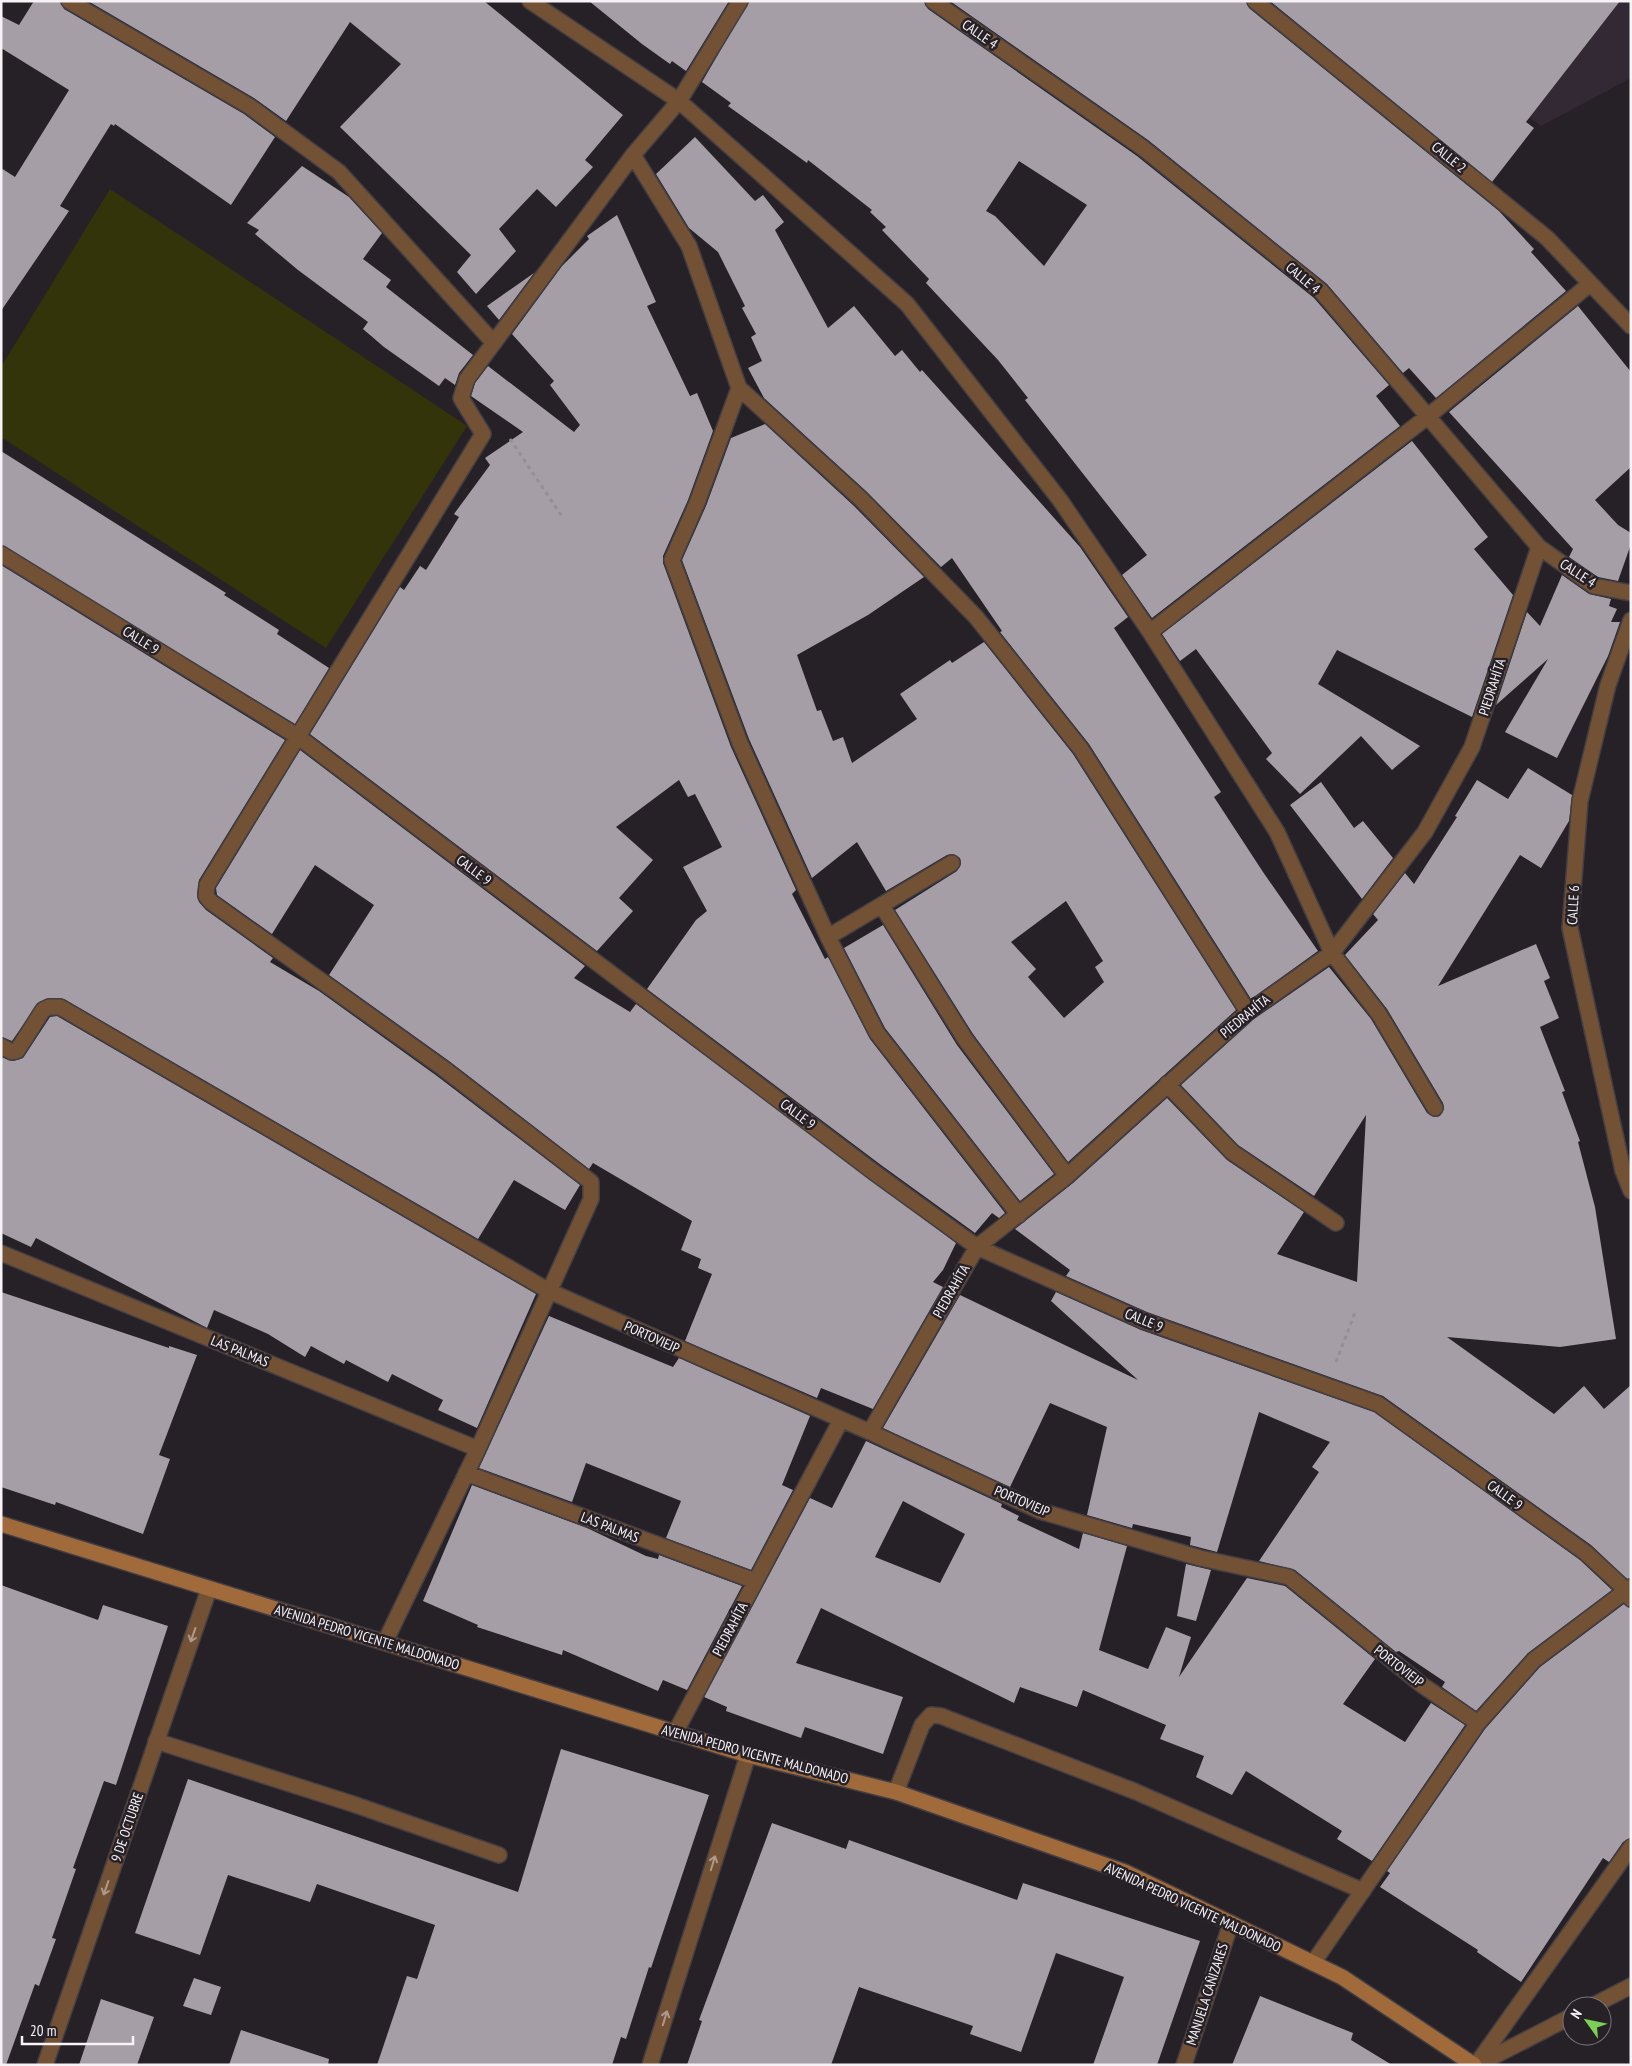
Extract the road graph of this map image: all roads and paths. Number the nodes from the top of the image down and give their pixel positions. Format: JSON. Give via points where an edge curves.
{"nodes":[{"id":1,"x":69,"y":1,"type":"edge"},
{"id":2,"x":530,"y":1,"type":"edge"},
{"id":3,"x":740,"y":1,"type":"edge"},
{"id":4,"x":933,"y":1,"type":"edge"},
{"id":5,"x":1255,"y":1,"type":"edge"},
{"id":6,"x":678,"y":101,"type":"junction"},
{"id":7,"x":633,"y":155,"type":"junction"},
{"id":8,"x":1590,"y":284,"type":"junction"},
{"id":9,"x":1631,"y":326,"type":"edge"},
{"id":10,"x":493,"y":342,"type":"junction"},
{"id":11,"x":739,"y":388,"type":"junction"},
{"id":12,"x":1427,"y":416,"type":"junction"},
{"id":13,"x":483,"y":434,"type":"junction"},
{"id":14,"x":563,"y":518,"type":"dead end"},
{"id":15,"x":1539,"y":547,"type":"junction"},
{"id":16,"x":1,"y":554,"type":"edge"},
{"id":17,"x":1631,"y":593,"type":"edge"},
{"id":18,"x":1631,"y":620,"type":"edge"},
{"id":19,"x":1150,"y":632,"type":"junction"},
{"id":20,"x":297,"y":736,"type":"junction"},
{"id":21,"x":952,"y":863,"type":"dead end"},
{"id":22,"x":882,"y":906,"type":"junction"},
{"id":23,"x":828,"y":937,"type":"junction"},
{"id":24,"x":1332,"y":952,"type":"junction"},
{"id":25,"x":1248,"y":1012,"type":"junction"},
{"id":26,"x":1,"y":1046,"type":"edge"},
{"id":27,"x":1167,"y":1084,"type":"junction"},
{"id":28,"x":1434,"y":1108,"type":"dead end"},
{"id":29,"x":1627,"y":1170,"type":"edge"},
{"id":30,"x":1067,"y":1176,"type":"junction"},
{"id":31,"x":1631,"y":1191,"type":"edge"},
{"id":32,"x":1019,"y":1215,"type":"junction"},
{"id":33,"x":1336,"y":1223,"type":"dead end"},
{"id":34,"x":976,"y":1247,"type":"junction"},
{"id":35,"x":1,"y":1253,"type":"edge"},
{"id":36,"x":549,"y":1291,"type":"junction"},
{"id":37,"x":1356,"y":1310,"type":"dead end"},
{"id":38,"x":1328,"y":1386,"type":"junction"},
{"id":39,"x":841,"y":1420,"type":"junction"},
{"id":40,"x":870,"y":1432,"type":"junction"},
{"id":41,"x":478,"y":1449,"type":"junction"},
{"id":42,"x":466,"y":1473,"type":"junction"},
{"id":43,"x":1,"y":1524,"type":"edge"},
{"id":44,"x":755,"y":1581,"type":"junction"},
{"id":45,"x":209,"y":1589,"type":"junction"},
{"id":46,"x":1629,"y":1592,"type":"edge"},
{"id":47,"x":385,"y":1642,"type":"junction"},
{"id":48,"x":1478,"y":1724,"type":"junction"},
{"id":49,"x":675,"y":1733,"type":"junction"},
{"id":50,"x":156,"y":1741,"type":"junction"},
{"id":51,"x":748,"y":1755,"type":"junction"},
{"id":52,"x":896,"y":1792,"type":"junction"},
{"id":53,"x":1631,"y":1847,"type":"edge"},
{"id":54,"x":499,"y":1856,"type":"dead end"},
{"id":55,"x":1363,"y":1891,"type":"junction"},
{"id":56,"x":1231,"y":1923,"type":"junction"},
{"id":57,"x":1313,"y":1963,"type":"junction"},
{"id":58,"x":1631,"y":1986,"type":"edge"},
{"id":59,"x":1612,"y":1996,"type":"edge"},
{"id":60,"x":1562,"y":2021,"type":"edge"},
{"id":61,"x":45,"y":2065,"type":"edge"},
{"id":62,"x":650,"y":2065,"type":"edge"},
{"id":63,"x":1184,"y":2065,"type":"edge"},
{"id":64,"x":1476,"y":2065,"type":"edge"}],
"edges":[{"from":1,"to":10,"type":"street","via":[[249,106],[339,172]]},
{"from":2,"to":6,"type":"street"},
{"from":3,"to":6,"type":"street"},
{"from":4,"to":12,"type":"street","name":"CALLE 4","via":[[1143,148],[1321,292]]},
{"from":5,"to":8,"type":"street","name":"CALLE 2","via":[[1547,238]]},
{"from":6,"to":7,"type":"street"},
{"from":6,"to":19,"type":"street","via":[[907,304],[1060,500]]},
{"from":7,"to":10,"type":"street"},
{"from":7,"to":11,"type":"street","via":[[689,246]]},
{"from":8,"to":9,"type":"street","name":"CALLE 2"},
{"from":8,"to":12,"type":"street"},
{"from":10,"to":13,"type":"street","via":[[467,379],[461,398]]},
{"from":11,"to":23,"type":"street","via":[[697,503],[672,560],[740,743]]},
{"from":11,"to":25,"type":"street","via":[[861,499],[976,617],[1081,749]]},
{"from":12,"to":15,"type":"street","name":"CALLE 4"},
{"from":12,"to":19,"type":"street"},
{"from":13,"to":14,"type":"path","via":[[510,438]]},
{"from":13,"to":20,"type":"street"},
{"from":15,"to":17,"type":"street","name":"CALLE 4","via":[[1594,586]]},
{"from":15,"to":24,"type":"street","name":"PIEDRAHÍTA","via":[[1472,746],[1425,832]]},
{"from":16,"to":20,"type":"street","name":"CALLE 9"},
{"from":18,"to":29,"type":"street","name":"CALLE 6","via":[[1608,685],[1580,801],[1570,928]]},
{"from":19,"to":24,"type":"street","via":[[1277,832]]},
{"from":20,"to":34,"type":"street","name":"CALLE 9"},
{"from":20,"to":36,"type":"street","via":[[207,885],[206,896],[443,1068],[591,1182],[591,1198]]},
{"from":21,"to":22,"type":"street"},
{"from":22,"to":23,"type":"street"},
{"from":22,"to":30,"type":"street","via":[[965,1039]]},
{"from":23,"to":32,"type":"street","via":[[877,1033]]},
{"from":24,"to":25,"type":"street","name":"PIEDRAHÍTA"},
{"from":24,"to":28,"type":"street","via":[[1379,1014]]},
{"from":25,"to":27,"type":"street","name":"PIEDRAHÍTA"},
{"from":26,"to":36,"type":"street","name":"PORTOVIEJP","via":[[12,1052],[17,1050],[43,1010],[60,1008]]},
{"from":27,"to":30,"type":"street","name":"PIEDRAHÍTA"},
{"from":27,"to":33,"type":"street","via":[[1232,1152]]},
{"from":29,"to":31,"type":"street","name":"CALLE 6"},
{"from":30,"to":32,"type":"street","name":"PIEDRAHÍTA"},
{"from":32,"to":34,"type":"street","name":"PIEDRAHÍTA"},
{"from":34,"to":38,"type":"street","name":"CALLE 9","via":[[1144,1321]]},
{"from":34,"to":40,"type":"street","name":"PIEDRAHÍTA"},
{"from":35,"to":41,"type":"street","name":"LAS PALMAS"},
{"from":36,"to":39,"type":"street","name":"PORTOVIEJP"},
{"from":36,"to":41,"type":"street"},
{"from":37,"to":38,"type":"path"},
{"from":38,"to":46,"type":"street","name":"CALLE 9","via":[[1378,1404],[1586,1553]]},
{"from":39,"to":40,"type":"street","name":"PORTOVIEJP"},
{"from":39,"to":44,"type":"street","name":"PIEDRAHÍTA"},
{"from":40,"to":48,"type":"street","name":"PORTOVIEJP","via":[[1040,1511],[1200,1558],[1289,1577],[1422,1685]]},
{"from":41,"to":42,"type":"street"},
{"from":42,"to":44,"type":"street","name":"LAS PALMAS"},
{"from":42,"to":47,"type":"street"},
{"from":43,"to":45,"type":"main road","name":"AVENIDA PEDRO VICENTE MALDONADO"},
{"from":44,"to":49,"type":"street","name":"PIEDRAHÍTA"},
{"from":45,"to":47,"type":"main road","name":"AVENIDA PEDRO VICENTE MALDONADO"},
{"from":45,"to":50,"type":"street","name":"9 DE OCTUBRE","one_way":true},
{"from":46,"to":48,"type":"street","via":[[1534,1660]]},
{"from":47,"to":49,"type":"main road","name":"AVENIDA PEDRO VICENTE MALDONADO"},
{"from":48,"to":55,"type":"street"},
{"from":49,"to":51,"type":"main road","name":"AVENIDA PEDRO VICENTE MALDONADO"},
{"from":50,"to":54,"type":"street","via":[[354,1804]]},
{"from":50,"to":61,"type":"street","name":"9 DE OCTUBRE","one_way":true},
{"from":51,"to":52,"type":"main road","name":"AVENIDA PEDRO VICENTE MALDONADO"},
{"from":62,"to":51,"type":"street","one_way":true},
{"from":52,"to":55,"type":"street","via":[[922,1725],[931,1715],[942,1716],[1134,1791]]},
{"from":52,"to":56,"type":"main road","name":"AVENIDA PEDRO VICENTE MALDONADO","via":[[1125,1872]]},
{"from":53,"to":64,"type":"street"},
{"from":55,"to":57,"type":"street"},
{"from":56,"to":57,"type":"main road","name":"AVENIDA PEDRO VICENTE MALDONADO"},
{"from":56,"to":63,"type":"street","name":"MANUELA CAÑIZARES"},
{"from":57,"to":64,"type":"main road","name":"AVENIDA PEDRO VICENTE MALDONADO","via":[[1342,1977]]},
{"from":58,"to":59,"type":"street"},
{"from":60,"to":64,"type":"street"}]}
